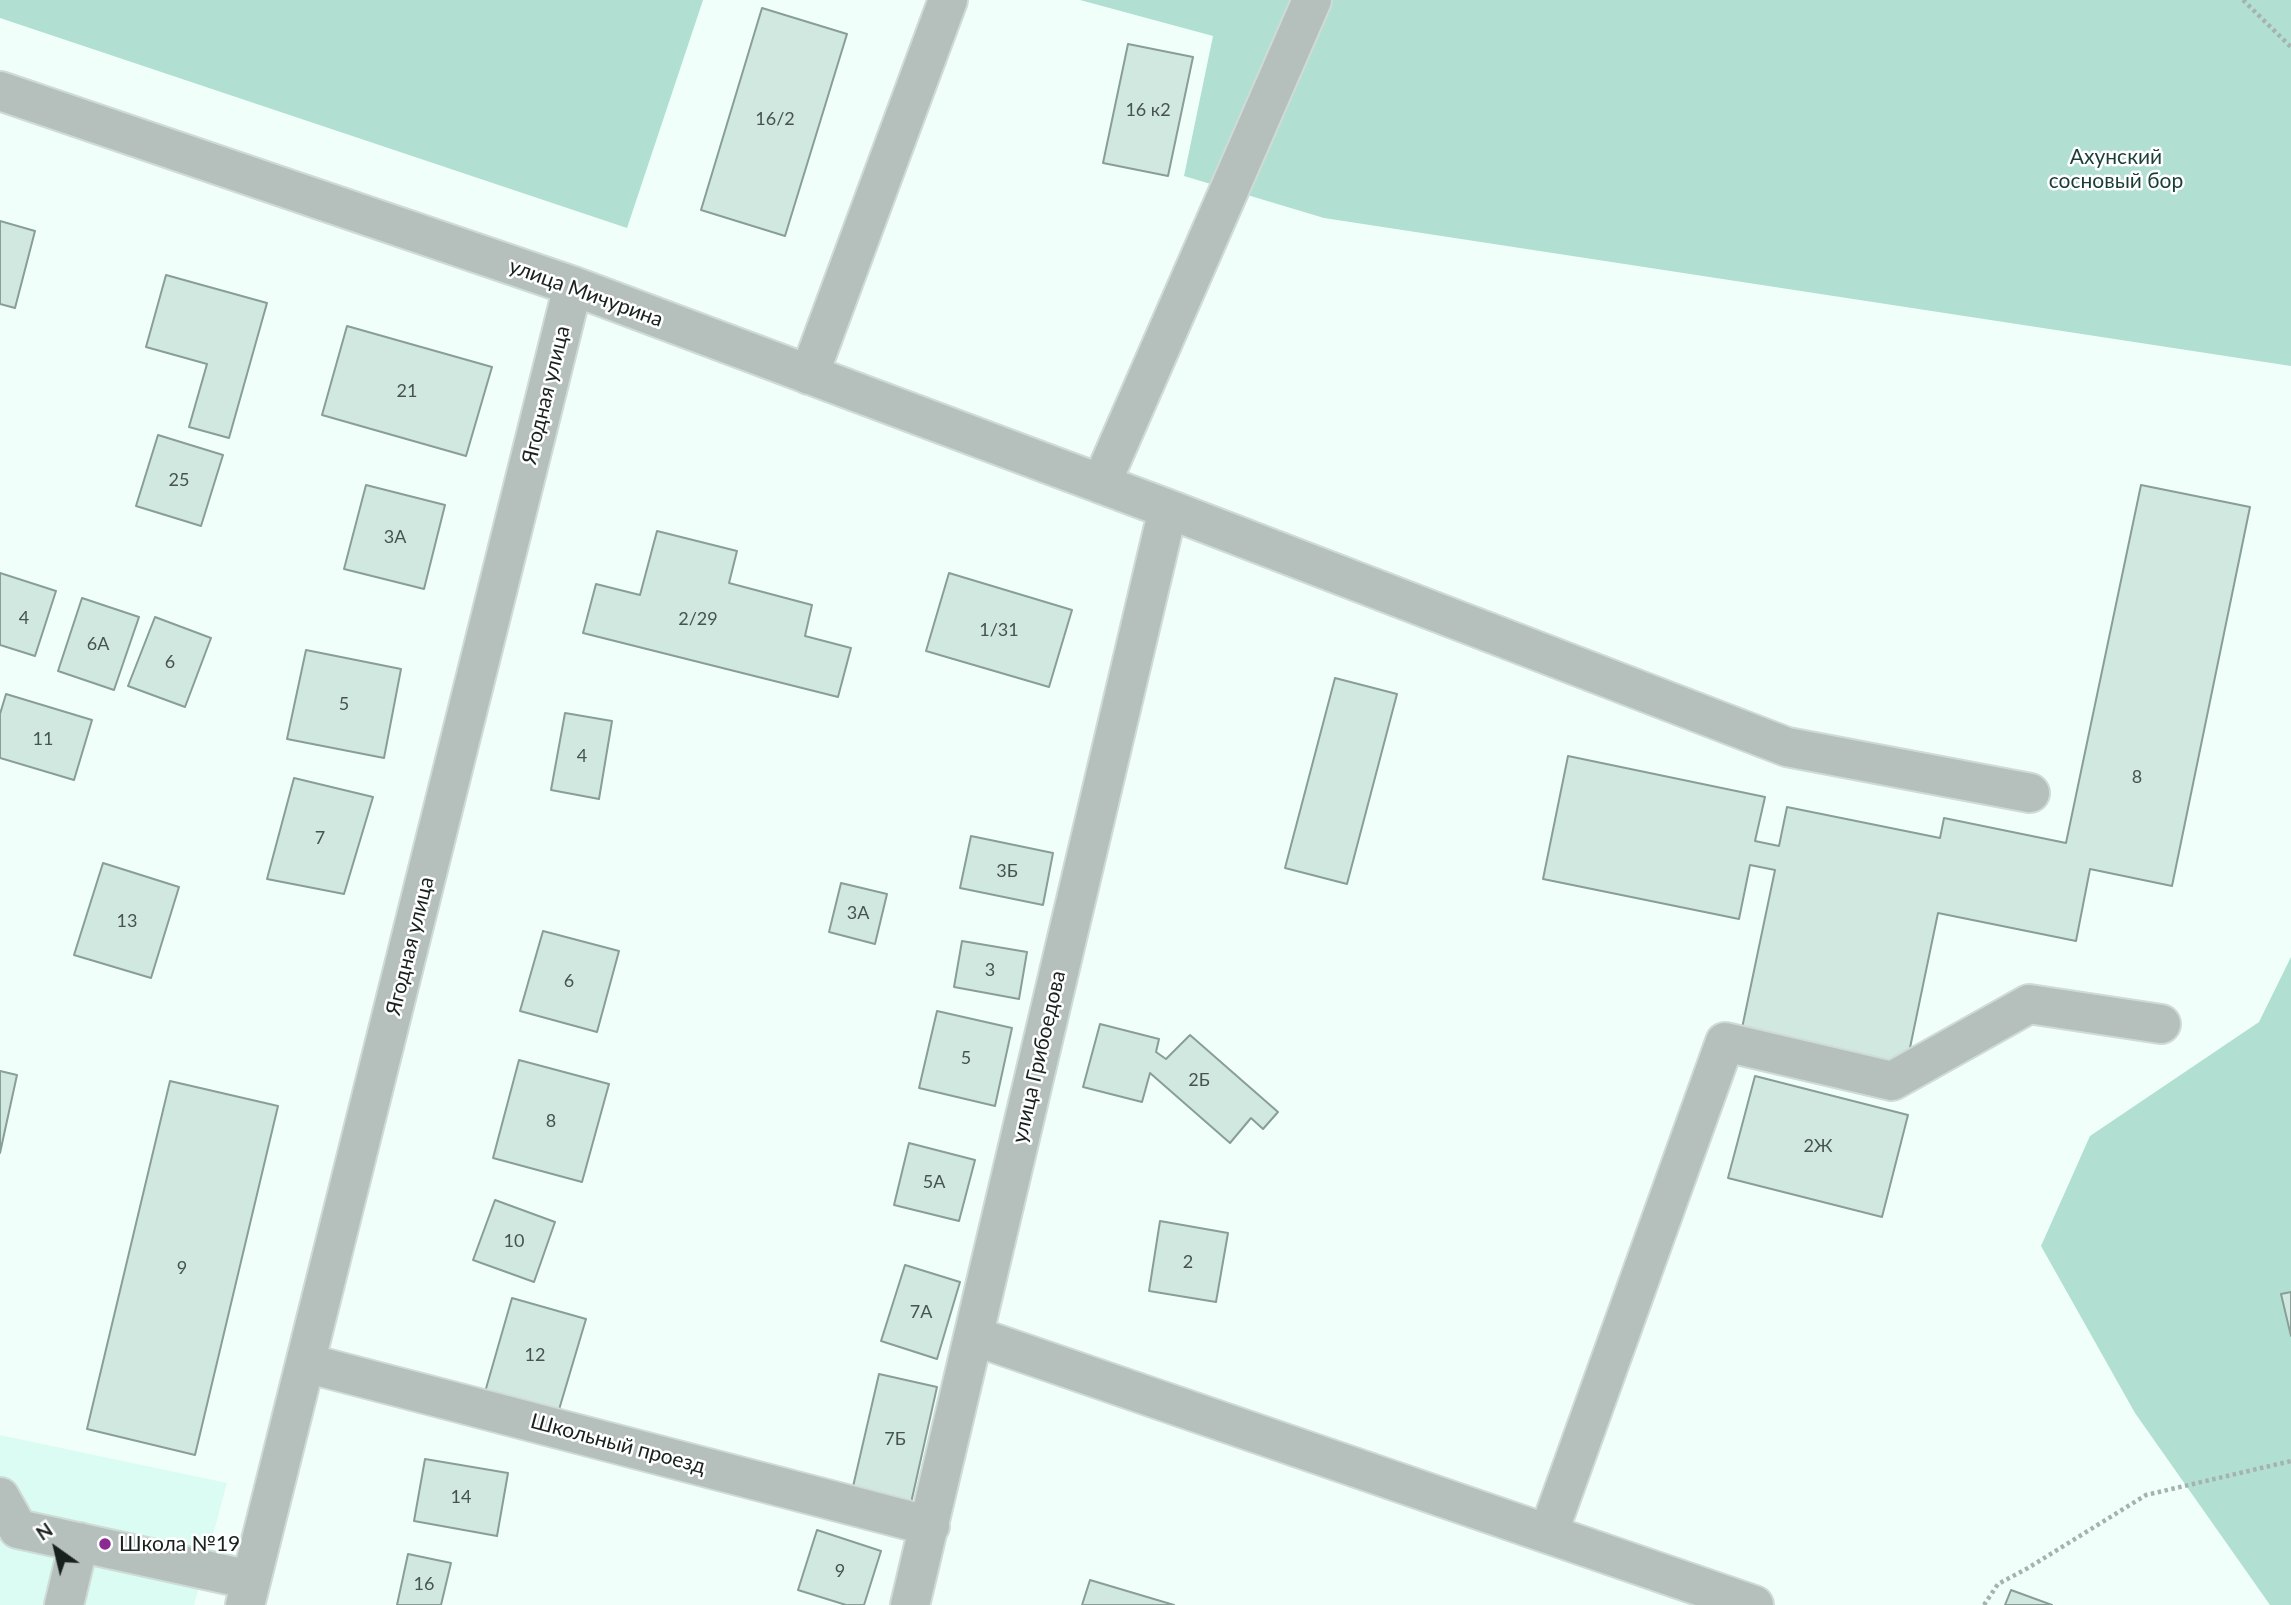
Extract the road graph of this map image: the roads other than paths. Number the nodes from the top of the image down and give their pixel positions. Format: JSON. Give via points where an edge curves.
{"nodes":[{"id":1,"x":948,"y":0,"type":"edge"},
{"id":2,"x":1312,"y":0,"type":"edge"},
{"id":3,"x":0,"y":91,"type":"edge"},
{"id":4,"x":573,"y":286,"type":"junction"},
{"id":5,"x":809,"y":375,"type":"junction"},
{"id":6,"x":1101,"y":484,"type":"junction"},
{"id":7,"x":1168,"y":509,"type":"junction"},
{"id":8,"x":2030,"y":793,"type":"dead end"},
{"id":9,"x":2161,"y":1024,"type":"dead end"},
{"id":10,"x":974,"y":1336,"type":"junction"},
{"id":11,"x":306,"y":1363,"type":"junction"},
{"id":12,"x":0,"y":1497,"type":"edge"},
{"id":13,"x":930,"y":1526,"type":"junction"},
{"id":14,"x":1549,"y":1534,"type":"junction"},
{"id":15,"x":79,"y":1542,"type":"junction"},
{"id":16,"x":248,"y":1592,"type":"edge"},
{"id":17,"x":64,"y":1605,"type":"edge"},
{"id":18,"x":910,"y":1605,"type":"edge"},
{"id":19,"x":1754,"y":1605,"type":"edge"}],
"edges":[{"from":1,"to":5,"type":"street"},
{"from":2,"to":6,"type":"street"},
{"from":3,"to":4,"type":"street","name":"улица Мичурина"},
{"from":4,"to":5,"type":"street","name":"улица Мичурина"},
{"from":4,"to":11,"type":"street","name":"Ягодная улица"},
{"from":5,"to":6,"type":"street","name":"улица Мичурина"},
{"from":6,"to":7,"type":"street","name":"улица Мичурина"},
{"from":7,"to":8,"type":"street","name":"улица Мичурина","via":[[1787,747]]},
{"from":7,"to":10,"type":"street","name":"улица Грибоедова"},
{"from":9,"to":14,"type":"street","via":[[2028,1004],[1892,1081],[1725,1042]]},
{"from":10,"to":13,"type":"street","name":"улица Грибоедова"},
{"from":10,"to":14,"type":"street"},
{"from":11,"to":13,"type":"street","name":"Школьный проезд"},
{"from":11,"to":16,"type":"street","name":"Ягодная улица"},
{"from":12,"to":15,"type":"street","via":[[18,1529]]},
{"from":13,"to":18,"type":"street","name":"улица Грибоедова"},
{"from":14,"to":19,"type":"street"},
{"from":15,"to":16,"type":"street"},
{"from":15,"to":17,"type":"street"}]}
